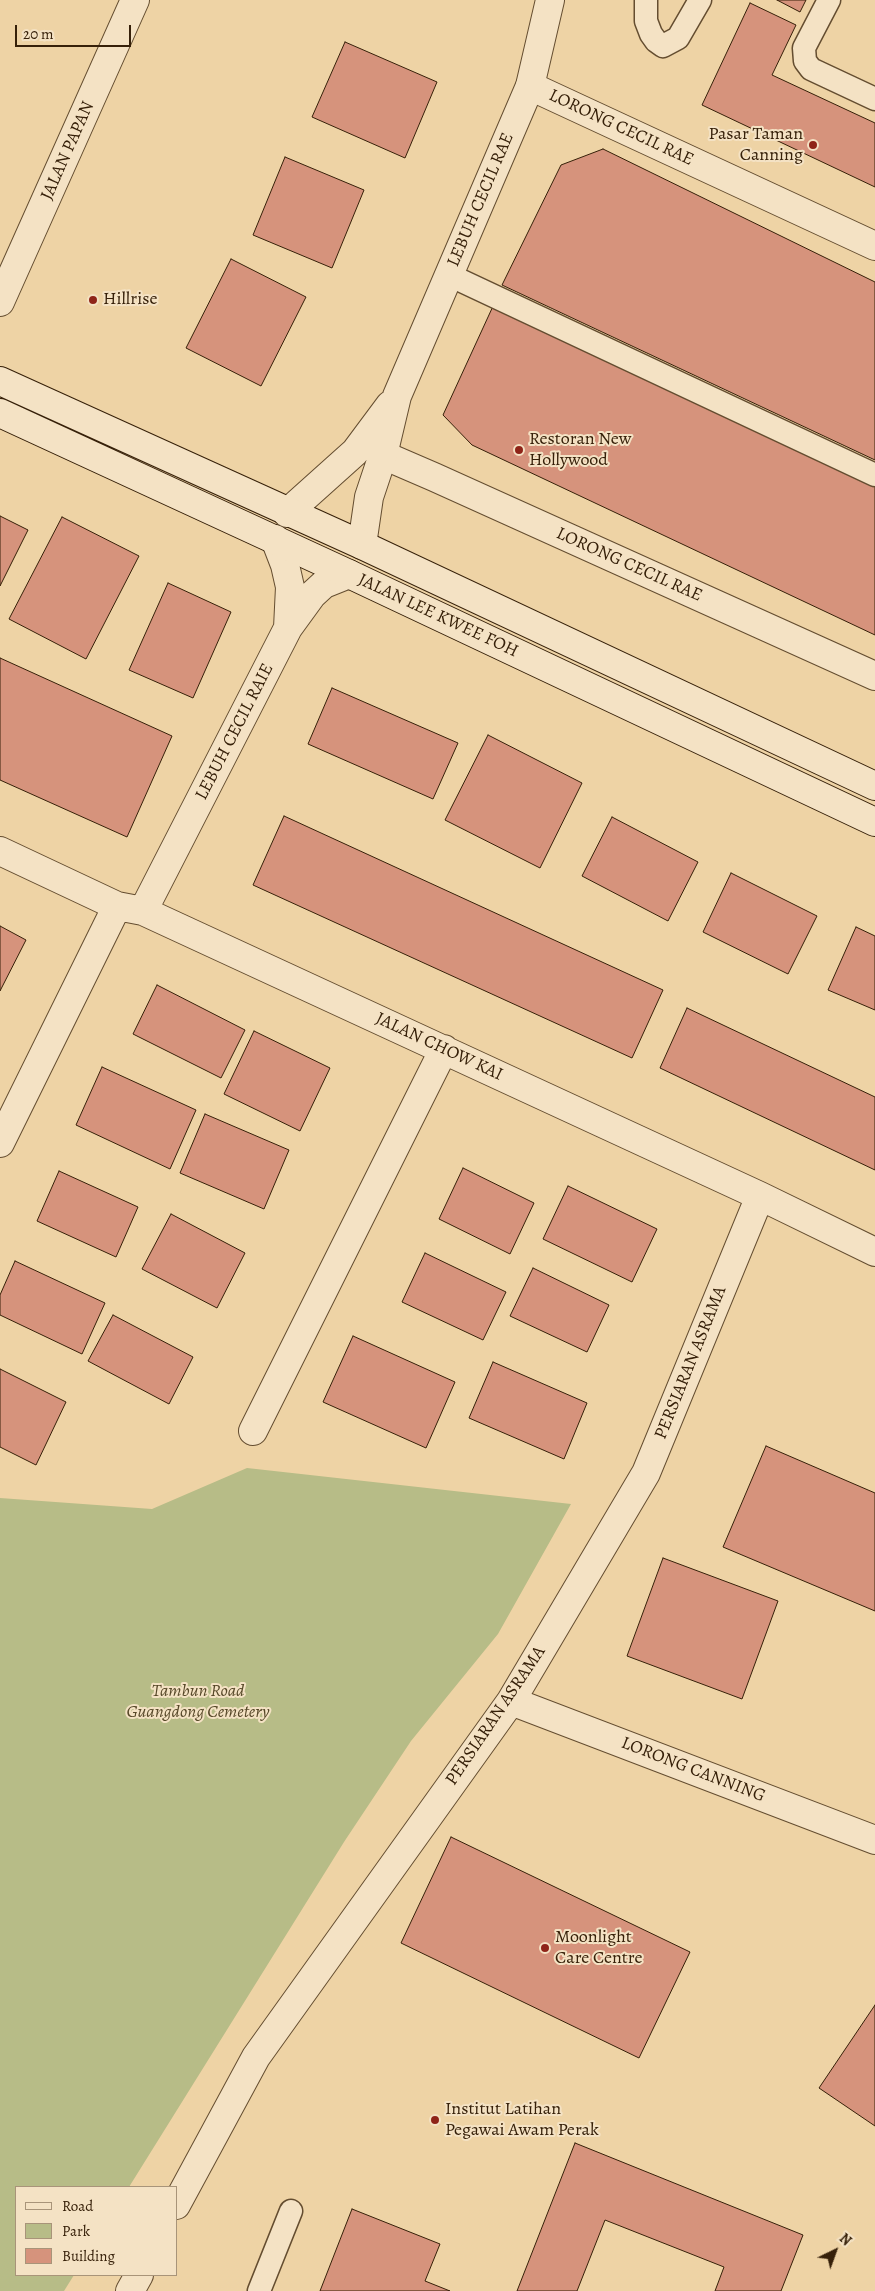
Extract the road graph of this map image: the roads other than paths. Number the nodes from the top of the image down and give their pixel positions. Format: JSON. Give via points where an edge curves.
{"nodes":[{"id":1,"x":135,"y":0,"type":"edge"},
{"id":2,"x":550,"y":0,"type":"edge"},
{"id":3,"x":646,"y":0,"type":"edge"},
{"id":4,"x":700,"y":0,"type":"edge"},
{"id":5,"x":829,"y":0,"type":"edge"},
{"id":6,"x":530,"y":86,"type":"junction"},
{"id":7,"x":875,"y":99,"type":"edge"},
{"id":8,"x":875,"y":246,"type":"edge"},
{"id":9,"x":449,"y":276,"type":"junction"},
{"id":10,"x":0,"y":302,"type":"edge"},
{"id":11,"x":0,"y":381,"type":"edge"},
{"id":12,"x":397,"y":396,"type":"junction"},
{"id":13,"x":0,"y":413,"type":"edge"},
{"id":14,"x":383,"y":456,"type":"junction"},
{"id":15,"x":875,"y":474,"type":"edge"},
{"id":16,"x":287,"y":513,"type":"junction"},
{"id":17,"x":275,"y":539,"type":"junction"},
{"id":18,"x":362,"y":546,"type":"junction"},
{"id":19,"x":349,"y":574,"type":"junction"},
{"id":20,"x":288,"y":628,"type":"junction"},
{"id":21,"x":875,"y":676,"type":"edge"},
{"id":22,"x":875,"y":786,"type":"edge"},
{"id":23,"x":875,"y":822,"type":"edge"},
{"id":24,"x":0,"y":851,"type":"edge"},
{"id":25,"x":117,"y":906,"type":"junction"},
{"id":26,"x":144,"y":911,"type":"junction"},
{"id":27,"x":444,"y":1049,"type":"junction"},
{"id":28,"x":0,"y":1143,"type":"edge"},
{"id":29,"x":760,"y":1196,"type":"junction"},
{"id":30,"x":875,"y":1252,"type":"edge"},
{"id":31,"x":253,"y":1431,"type":"dead end"},
{"id":32,"x":511,"y":1701,"type":"junction"},
{"id":33,"x":875,"y":1840,"type":"edge"},
{"id":34,"x":178,"y":2201,"type":"edge"},
{"id":35,"x":290,"y":2211,"type":"dead end"},
{"id":36,"x":138,"y":2276,"type":"edge"},
{"id":37,"x":130,"y":2291,"type":"edge"},
{"id":38,"x":259,"y":2291,"type":"edge"}],
"edges":[{"from":1,"to":10,"type":"street","name":"JALAN PAPAN"},
{"from":2,"to":6,"type":"street","name":"LEBUH CECIL RAE"},
{"from":3,"to":4,"type":"lane","via":[[646,21],[651,34],[663,46],[678,38]]},
{"from":5,"to":7,"type":"lane","via":[[804,48],[805,61],[811,69]]},
{"from":6,"to":8,"type":"street","name":"LORONG CECIL RAE"},
{"from":6,"to":9,"type":"street","name":"LEBUH CECIL RAE"},
{"from":9,"to":12,"type":"street","name":"LEBUH CECIL RAE"},
{"from":9,"to":15,"type":"lane"},
{"from":11,"to":16,"type":"street","name":"JALAN LEE KWEE FOH"},
{"from":12,"to":14,"type":"street","name":"LEBUH CECIL RAE"},
{"from":12,"to":16,"type":"street","name":"LEBUH CECIL RAE","via":[[355,452]]},
{"from":13,"to":17,"type":"street","name":"JALAN LEE KWEE FOH"},
{"from":14,"to":18,"type":"street","name":"LEBUH CECIL RAE","via":[[369,497]]},
{"from":14,"to":21,"type":"street","name":"LORONG CECIL RAE"},
{"from":16,"to":18,"type":"street","name":"JALAN LEE KWEE FOH"},
{"from":17,"to":19,"type":"street","name":"JALAN LEE KWEE FOH"},
{"from":17,"to":20,"type":"street","via":[[290,587]]},
{"from":18,"to":22,"type":"street","name":"JALAN LEE KWEE FOH"},
{"from":19,"to":20,"type":"street","name":"LEBUH CECIL RAIE","via":[[324,584]]},
{"from":19,"to":23,"type":"street","name":"JALAN LEE KWEE FOH"},
{"from":20,"to":26,"type":"street","name":"LEBUH CECIL RAIE"},
{"from":24,"to":25,"type":"street","name":"JALAN CHOW KAI"},
{"from":25,"to":26,"type":"street","name":"JALAN CHOW KAI"},
{"from":25,"to":28,"type":"street"},
{"from":26,"to":27,"type":"street","name":"JALAN CHOW KAI"},
{"from":27,"to":29,"type":"street","name":"JALAN CHOW KAI"},
{"from":27,"to":31,"type":"street"},
{"from":29,"to":30,"type":"street","name":"JALAN CHOW KAI"},
{"from":29,"to":32,"type":"street","name":"PERSIARAN ASRAMA","via":[[646,1473]]},
{"from":32,"to":33,"type":"street","name":"LORONG CANNING"},
{"from":32,"to":34,"type":"street","name":"PERSIARAN ASRAMA","via":[[256,2056]]},
{"from":35,"to":38,"type":"lane"},
{"from":36,"to":37,"type":"street"}]}
